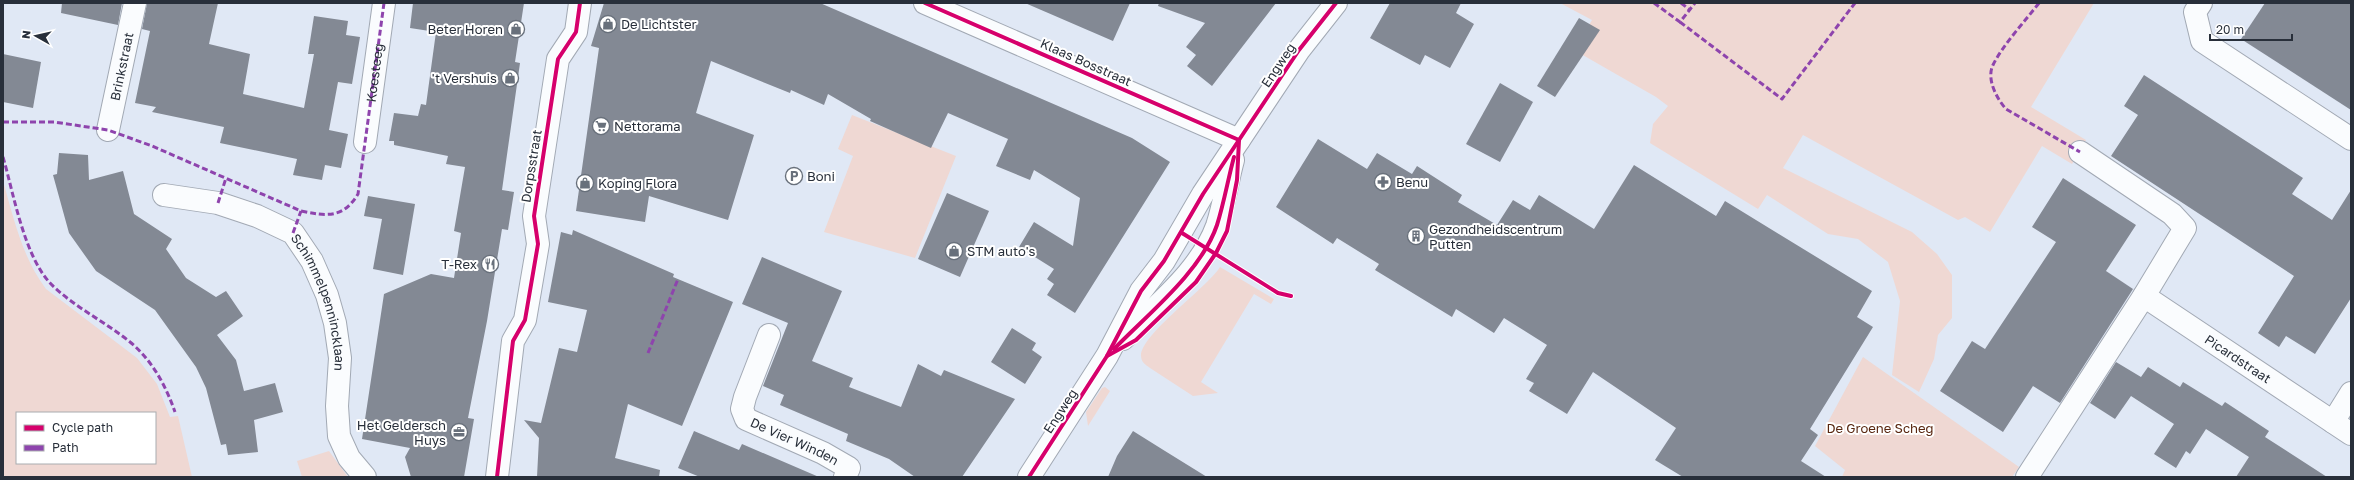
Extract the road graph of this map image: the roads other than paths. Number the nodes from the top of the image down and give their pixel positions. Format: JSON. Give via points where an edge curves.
{"nodes":[{"id":1,"x":135,"y":3,"type":"edge"},
{"id":2,"x":384,"y":3,"type":"edge"},
{"id":3,"x":580,"y":3,"type":"edge"},
{"id":4,"x":924,"y":3,"type":"edge"},
{"id":5,"x":1336,"y":3,"type":"edge"},
{"id":6,"x":2200,"y":3,"type":"edge"},
{"id":7,"x":108,"y":130,"type":"dead end"},
{"id":8,"x":2351,"y":139,"type":"edge"},
{"id":9,"x":1239,"y":140,"type":"junction"},
{"id":10,"x":365,"y":142,"type":"dead end"},
{"id":11,"x":2080,"y":152,"type":"dead end"},
{"id":12,"x":164,"y":195,"type":"dead end"},
{"id":13,"x":2144,"y":296,"type":"junction"},
{"id":14,"x":769,"y":335,"type":"dead end"},
{"id":15,"x":2351,"y":393,"type":"edge"},
{"id":16,"x":2333,"y":422,"type":"junction"},
{"id":17,"x":2351,"y":434,"type":"edge"},
{"id":18,"x":365,"y":477,"type":"edge"},
{"id":19,"x":497,"y":477,"type":"edge"},
{"id":20,"x":845,"y":477,"type":"edge"},
{"id":21,"x":1029,"y":477,"type":"edge"},
{"id":22,"x":2026,"y":477,"type":"edge"}],
"edges":[{"from":1,"to":7,"type":"street","name":"Brinkstraat"},
{"from":2,"to":10,"type":"street","name":"Koesteeg"},
{"from":3,"to":19,"type":"street","name":"Dorpsstraat","via":[[576,32],[558,59],[534,216],[538,244],[525,320],[513,341]]},
{"from":4,"to":9,"type":"street","name":"Klaas Bosstraat"},
{"from":5,"to":9,"type":"street","name":"Engweg","via":[[1299,50]]},
{"from":6,"to":8,"type":"street","via":[[2195,12],[2202,41]]},
{"from":9,"to":21,"type":"street","name":"Engweg","via":[[1164,261],[1141,291],[1107,356]]},
{"from":11,"to":13,"type":"street","via":[[2172,214],[2185,228]]},
{"from":12,"to":18,"type":"street","name":"Schimmelpennincklaan","via":[[218,203],[257,216],[293,234],[305,250],[327,295],[335,323],[340,358],[337,406],[339,436],[349,458]]},
{"from":13,"to":16,"type":"street","name":"Picardstraat"},
{"from":13,"to":22,"type":"street"},
{"from":14,"to":20,"type":"street","name":"De Vier Winden","via":[[745,397],[742,409],[746,419],[823,453],[849,468]]},
{"from":15,"to":16,"type":"street"},
{"from":16,"to":17,"type":"street","name":"Picardstraat"}]}
